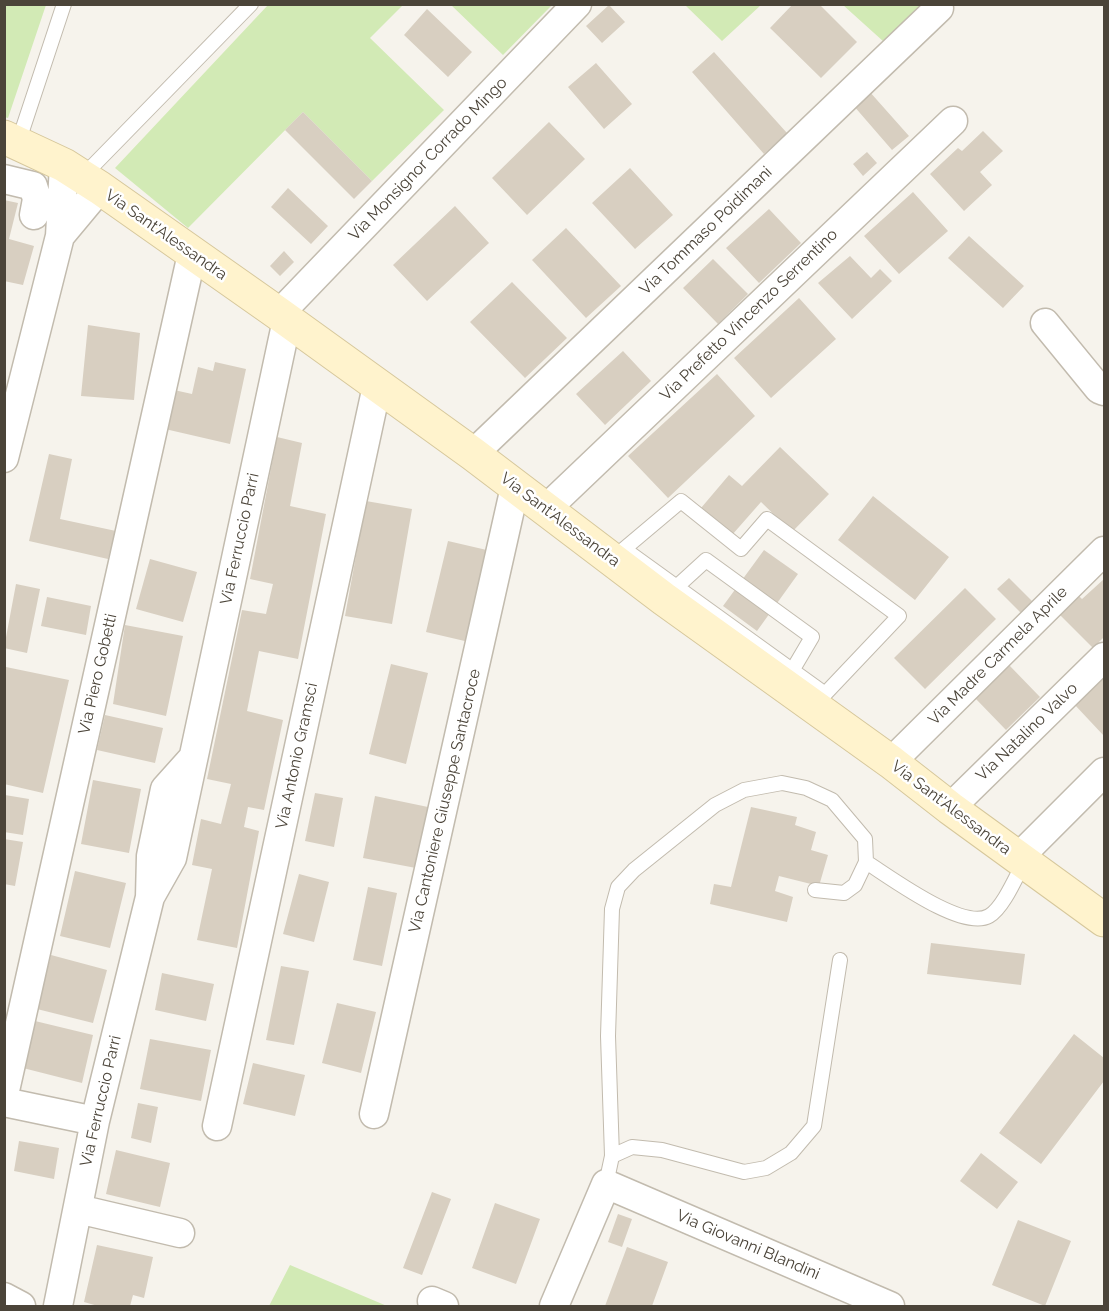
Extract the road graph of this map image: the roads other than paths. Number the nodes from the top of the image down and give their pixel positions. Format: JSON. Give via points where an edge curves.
{"nodes":[{"id":1,"x":64,"y":4,"type":"edge"},
{"id":2,"x":251,"y":4,"type":"edge"},
{"id":3,"x":577,"y":4,"type":"edge"},
{"id":4,"x":939,"y":9,"type":"dead end"},
{"id":5,"x":953,"y":121,"type":"dead end"},
{"id":6,"x":11,"y":140,"type":"edge"},
{"id":7,"x":82,"y":176,"type":"junction"},
{"id":8,"x":4,"y":179,"type":"edge"},
{"id":9,"x":34,"y":215,"type":"dead end"},
{"id":10,"x":60,"y":236,"type":"junction"},
{"id":11,"x":192,"y":254,"type":"junction"},
{"id":12,"x":283,"y":317,"type":"junction"},
{"id":13,"x":1045,"y":323,"type":"dead end"},
{"id":14,"x":377,"y":386,"type":"junction"},
{"id":15,"x":1104,"y":392,"type":"edge"},
{"id":16,"x":472,"y":454,"type":"junction"},
{"id":17,"x":4,"y":458,"type":"edge"},
{"id":18,"x":515,"y":487,"type":"junction"},
{"id":19,"x":546,"y":509,"type":"junction"},
{"id":20,"x":1104,"y":550,"type":"edge"},
{"id":21,"x":671,"y":593,"type":"junction"},
{"id":22,"x":1104,"y":657,"type":"edge"},
{"id":23,"x":788,"y":678,"type":"junction"},
{"id":24,"x":891,"y":762,"type":"junction"},
{"id":25,"x":1104,"y":772,"type":"edge"},
{"id":26,"x":950,"y":808,"type":"junction"},
{"id":27,"x":1021,"y":860,"type":"junction"},
{"id":28,"x":866,"y":862,"type":"junction"},
{"id":29,"x":815,"y":890,"type":"dead end"},
{"id":30,"x":1099,"y":907,"type":"edge"},
{"id":31,"x":840,"y":960,"type":"dead end"},
{"id":32,"x":4,"y":1095,"type":"edge"},
{"id":33,"x":4,"y":1102,"type":"edge"},
{"id":34,"x":374,"y":1114,"type":"dead end"},
{"id":35,"x":95,"y":1120,"type":"junction"},
{"id":36,"x":218,"y":1126,"type":"dead end"},
{"id":37,"x":612,"y":1156,"type":"junction"},
{"id":38,"x":606,"y":1184,"type":"junction"},
{"id":39,"x":78,"y":1209,"type":"junction"},
{"id":40,"x":180,"y":1233,"type":"dead end"},
{"id":41,"x":4,"y":1297,"type":"edge"},
{"id":42,"x":21,"y":1306,"type":"edge"},
{"id":43,"x":58,"y":1306,"type":"edge"},
{"id":44,"x":554,"y":1306,"type":"edge"},
{"id":45,"x":890,"y":1306,"type":"edge"}],
"edges":[{"from":1,"to":6,"type":"lane"},
{"from":2,"to":7,"type":"lane"},
{"from":3,"to":12,"type":"street","name":"Via Monsignor Corrado Mingo"},
{"from":4,"to":16,"type":"street","name":"Via Tommaso Poidimani"},
{"from":5,"to":19,"type":"street","name":"Via Prefetto Vincenzo Serrentino"},
{"from":6,"to":7,"type":"street","name":"Via Sant'Alessandra"},
{"from":7,"to":10,"type":"street"},
{"from":7,"to":10,"type":"street"},
{"from":7,"to":11,"type":"street","name":"Via Sant'Alessandra"},
{"from":8,"to":9,"type":"street","via":[[33,186],[37,199]]},
{"from":10,"to":17,"type":"street"},
{"from":11,"to":12,"type":"street","name":"Via Sant'Alessandra"},
{"from":11,"to":32,"type":"street","name":"Via Piero Gobetti"},
{"from":12,"to":14,"type":"street","name":"Via Sant'Alessandra"},
{"from":12,"to":35,"type":"street","name":"Via Ferruccio Parri","via":[[192,758],[165,789],[151,856],[150,897]]},
{"from":13,"to":15,"type":"street"},
{"from":14,"to":16,"type":"street","name":"Via Sant'Alessandra"},
{"from":14,"to":36,"type":"street","name":"Via Antonio Gramsci"},
{"from":16,"to":18,"type":"street","name":"Via Sant'Alessandra"},
{"from":18,"to":19,"type":"street","name":"Via Sant'Alessandra"},
{"from":18,"to":34,"type":"street","name":"Via Cantoniere Giuseppe Santacroce"},
{"from":19,"to":21,"type":"street","name":"Via Sant'Alessandra"},
{"from":20,"to":24,"type":"street","name":"Via Madre Carmela Aprile"},
{"from":21,"to":23,"type":"street","name":"Via Sant'Alessandra"},
{"from":21,"to":23,"type":"lane","via":[[706,560],[812,637]]},
{"from":21,"to":23,"type":"lane","via":[[624,549],[681,501],[741,549],[768,519],[899,616],[825,693]]},
{"from":22,"to":26,"type":"street","name":"Via Natalino Valvo"},
{"from":23,"to":24,"type":"street","name":"Via Sant'Alessandra"},
{"from":24,"to":26,"type":"street","name":"Via Sant'Alessandra"},
{"from":25,"to":27,"type":"street"},
{"from":26,"to":27,"type":"street","name":"Via Sant'Alessandra"},
{"from":27,"to":28,"type":"lane","via":[[998,908],[988,917],[972,919],[941,909]]},
{"from":27,"to":30,"type":"street","name":"Via Sant'Alessandra"},
{"from":28,"to":29,"type":"lane","via":[[855,885],[844,893]]},
{"from":28,"to":37,"type":"lane","via":[[865,839],[832,800],[782,783],[744,790],[715,805],[618,887],[612,909],[608,1036]]},
{"from":31,"to":37,"type":"lane","via":[[814,1126],[791,1153],[766,1168],[744,1172],[662,1150],[632,1148]]},
{"from":33,"to":35,"type":"street"},
{"from":35,"to":39,"type":"street","name":"Via Ferruccio Parri"},
{"from":37,"to":38,"type":"lane"},
{"from":38,"to":44,"type":"street"},
{"from":38,"to":45,"type":"street","name":"Via Giovanni Blandini"},
{"from":39,"to":40,"type":"street"},
{"from":39,"to":43,"type":"street","name":"Via Ferruccio Parri"},
{"from":41,"to":42,"type":"street"}]}
